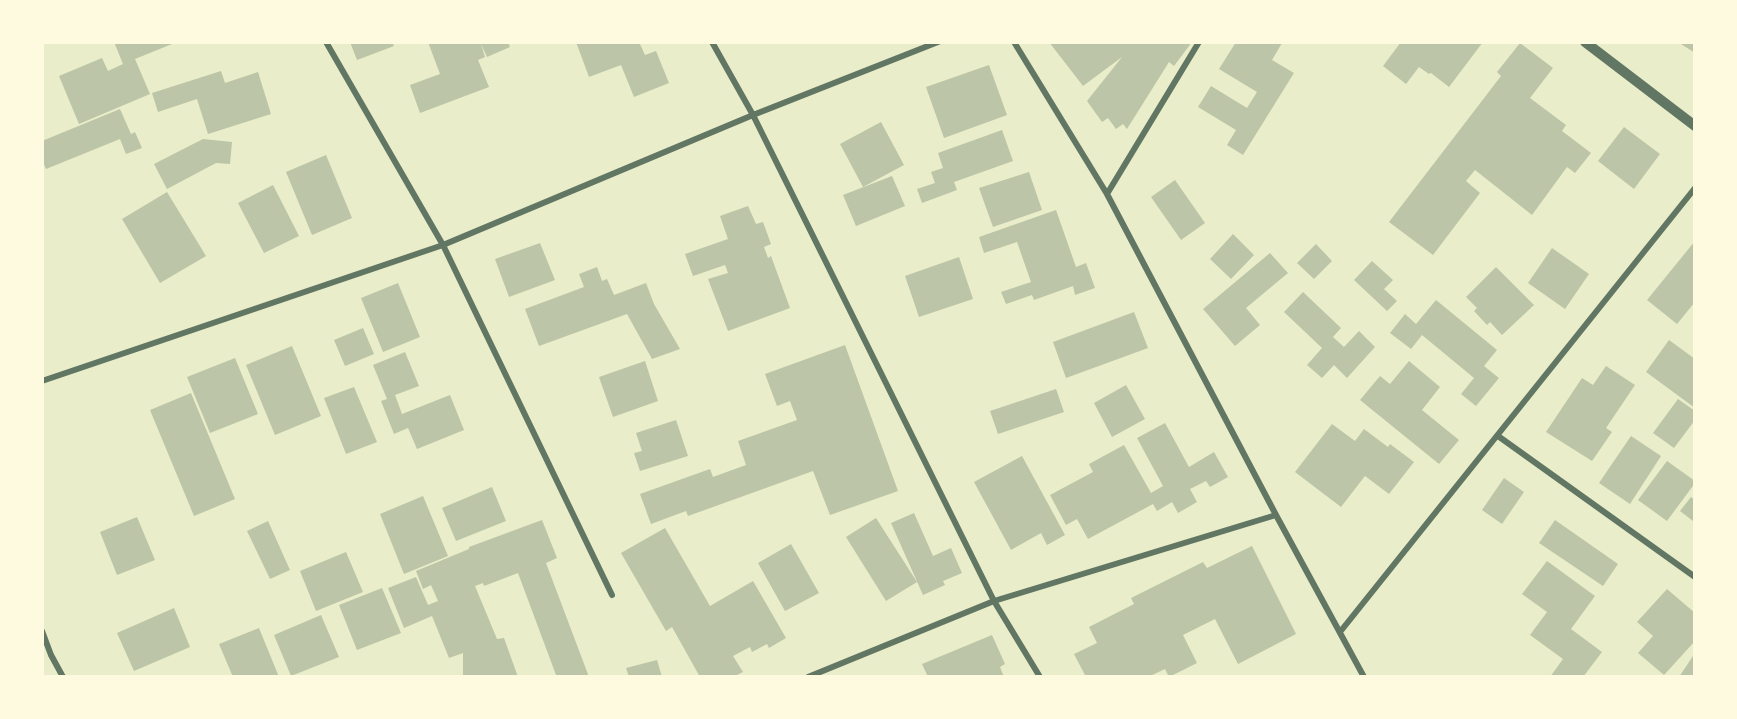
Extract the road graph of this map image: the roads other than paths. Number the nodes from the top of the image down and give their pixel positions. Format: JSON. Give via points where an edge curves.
{"nodes":[{"id":1,"x":326,"y":42,"type":"edge"},
{"id":2,"x":712,"y":42,"type":"edge"},
{"id":3,"x":938,"y":42,"type":"edge"},
{"id":4,"x":1014,"y":42,"type":"edge"},
{"id":5,"x":1199,"y":42,"type":"edge"},
{"id":6,"x":1585,"y":42,"type":"edge"},
{"id":7,"x":753,"y":115,"type":"junction"},
{"id":8,"x":1695,"y":126,"type":"edge"},
{"id":9,"x":1695,"y":188,"type":"edge"},
{"id":10,"x":1107,"y":194,"type":"junction"},
{"id":11,"x":443,"y":245,"type":"junction"},
{"id":12,"x":42,"y":381,"type":"edge"},
{"id":13,"x":1498,"y":436,"type":"junction"},
{"id":14,"x":1276,"y":515,"type":"junction"},
{"id":15,"x":1695,"y":577,"type":"edge"},
{"id":16,"x":612,"y":595,"type":"dead end"},
{"id":17,"x":994,"y":601,"type":"junction"},
{"id":18,"x":42,"y":631,"type":"edge"},
{"id":19,"x":1340,"y":632,"type":"junction"},
{"id":20,"x":63,"y":677,"type":"edge"},
{"id":21,"x":808,"y":677,"type":"edge"},
{"id":22,"x":1040,"y":677,"type":"edge"},
{"id":23,"x":1364,"y":677,"type":"edge"}],
"edges":[{"from":1,"to":11,"type":"street"},
{"from":2,"to":7,"type":"street"},
{"from":3,"to":7,"type":"street"},
{"from":4,"to":10,"type":"street"},
{"from":5,"to":10,"type":"street"},
{"from":6,"to":8,"type":"street"},
{"from":7,"to":11,"type":"street"},
{"from":7,"to":17,"type":"street"},
{"from":9,"to":13,"type":"street"},
{"from":10,"to":14,"type":"street"},
{"from":11,"to":12,"type":"street"},
{"from":11,"to":16,"type":"street"},
{"from":13,"to":15,"type":"street"},
{"from":13,"to":19,"type":"street"},
{"from":14,"to":17,"type":"street"},
{"from":14,"to":19,"type":"street"},
{"from":17,"to":21,"type":"street"},
{"from":17,"to":22,"type":"street"},
{"from":18,"to":20,"type":"street"},
{"from":19,"to":23,"type":"street"}]}
